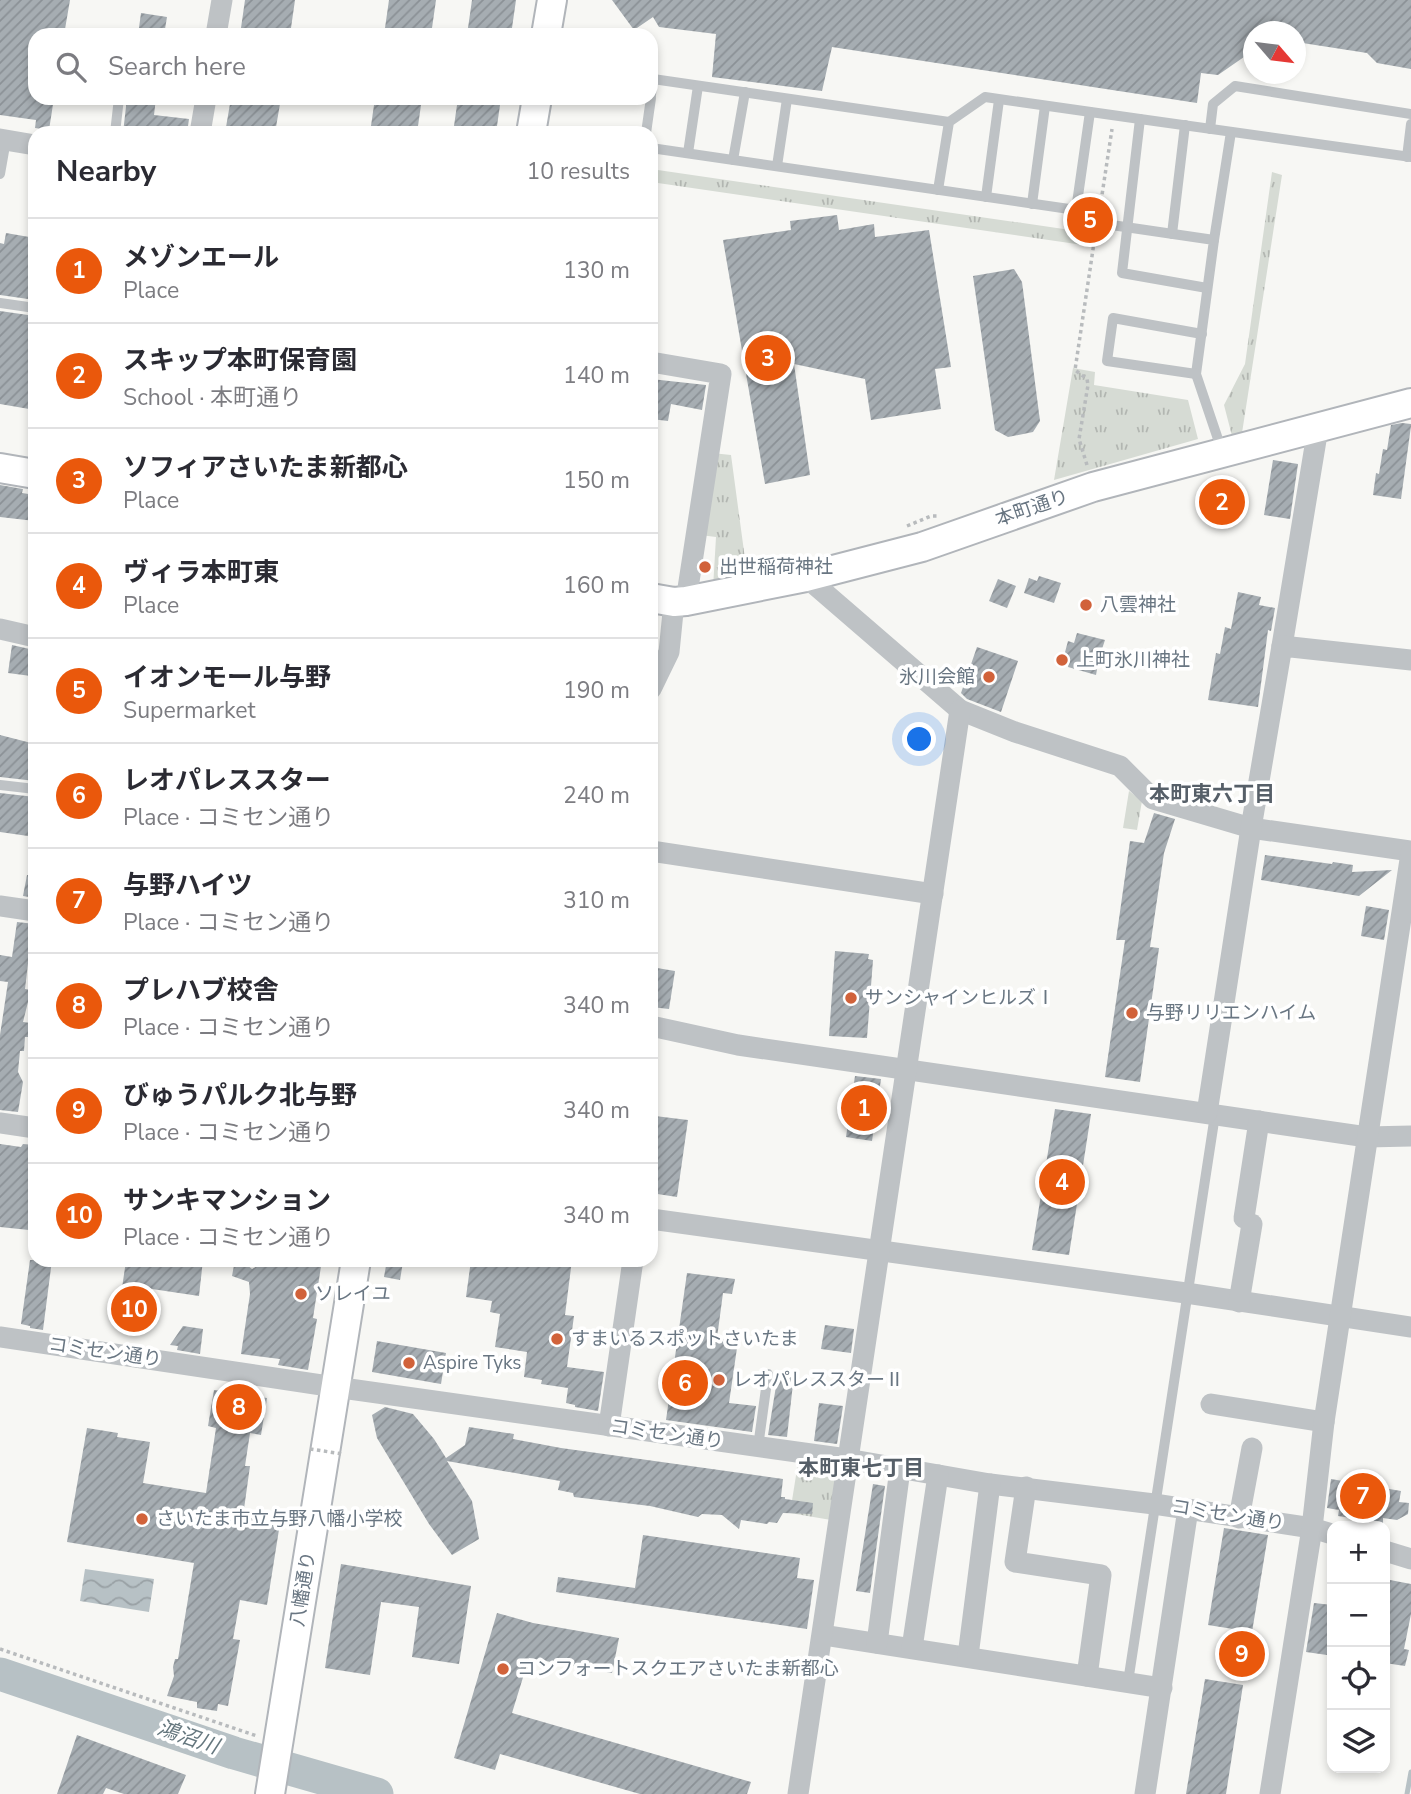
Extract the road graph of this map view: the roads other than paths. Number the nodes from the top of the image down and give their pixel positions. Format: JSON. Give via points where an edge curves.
{"nodes":[{"id":1,"x":222,"y":0,"type":"edge"},
{"id":2,"x":552,"y":0,"type":"edge"},
{"id":3,"x":217,"y":28,"type":"edge"},
{"id":4,"x":547,"y":28,"type":"edge"},
{"id":5,"x":658,"y":80,"type":"edge"},
{"id":6,"x":698,"y":86,"type":"junction"},
{"id":7,"x":745,"y":92,"type":"junction"},
{"id":8,"x":787,"y":99,"type":"junction"},
{"id":9,"x":999,"y":100,"type":"junction"},
{"id":10,"x":118,"y":105,"type":"edge"},
{"id":11,"x":205,"y":105,"type":"edge"},
{"id":12,"x":537,"y":105,"type":"edge"},
{"id":13,"x":650,"y":105,"type":"edge"},
{"id":14,"x":1045,"y":106,"type":"junction"},
{"id":15,"x":1090,"y":112,"type":"junction"},
{"id":16,"x":1411,"y":114,"type":"edge"},
{"id":17,"x":1140,"y":119,"type":"junction"},
{"id":18,"x":948,"y":122,"type":"junction"},
{"id":19,"x":1411,"y":124,"type":"edge"},
{"id":20,"x":1185,"y":125,"type":"junction"},
{"id":21,"x":116,"y":126,"type":"edge"},
{"id":22,"x":201,"y":126,"type":"edge"},
{"id":23,"x":538,"y":126,"type":"edge"},
{"id":24,"x":647,"y":126,"type":"edge"},
{"id":25,"x":1210,"y":129,"type":"junction"},
{"id":26,"x":1231,"y":132,"type":"junction"},
{"id":27,"x":3,"y":140,"type":"edge"},
{"id":28,"x":28,"y":144,"type":"edge"},
{"id":29,"x":658,"y":149,"type":"edge"},
{"id":30,"x":688,"y":153,"type":"junction"},
{"id":31,"x":1409,"y":157,"type":"edge"},
{"id":32,"x":733,"y":160,"type":"junction"},
{"id":33,"x":777,"y":166,"type":"junction"},
{"id":34,"x":0,"y":174,"type":"edge"},
{"id":35,"x":938,"y":190,"type":"junction"},
{"id":36,"x":986,"y":197,"type":"junction"},
{"id":37,"x":1031,"y":204,"type":"junction"},
{"id":38,"x":1076,"y":210,"type":"junction"},
{"id":39,"x":1128,"y":227,"type":"junction"},
{"id":40,"x":1172,"y":234,"type":"junction"},
{"id":41,"x":1214,"y":240,"type":"junction"},
{"id":42,"x":1208,"y":288,"type":"junction"},
{"id":43,"x":0,"y":303,"type":"edge"},
{"id":44,"x":28,"y":307,"type":"edge"},
{"id":45,"x":1202,"y":334,"type":"junction"},
{"id":46,"x":658,"y":363,"type":"edge"},
{"id":47,"x":1196,"y":374,"type":"junction"},
{"id":48,"x":1411,"y":404,"type":"edge"},
{"id":49,"x":1318,"y":428,"type":"junction"},
{"id":50,"x":1222,"y":452,"type":"junction"},
{"id":51,"x":0,"y":468,"type":"edge"},
{"id":52,"x":28,"y":473,"type":"edge"},
{"id":53,"x":806,"y":577,"type":"junction"},
{"id":54,"x":670,"y":600,"type":"edge"},
{"id":55,"x":0,"y":629,"type":"edge"},
{"id":56,"x":28,"y":635,"type":"edge"},
{"id":57,"x":1282,"y":646,"type":"junction"},
{"id":58,"x":1411,"y":660,"type":"edge"},
{"id":59,"x":658,"y":675,"type":"edge"},
{"id":60,"x":960,"y":710,"type":"junction"},
{"id":61,"x":0,"y":785,"type":"edge"},
{"id":62,"x":28,"y":788,"type":"edge"},
{"id":63,"x":1251,"y":828,"type":"junction"},
{"id":64,"x":658,"y":852,"type":"edge"},
{"id":65,"x":1411,"y":852,"type":"edge"},
{"id":66,"x":933,"y":894,"type":"junction"},
{"id":67,"x":0,"y":906,"type":"edge"},
{"id":68,"x":28,"y":910,"type":"edge"},
{"id":69,"x":658,"y":1028,"type":"edge"},
{"id":70,"x":907,"y":1068,"type":"junction"},
{"id":71,"x":1211,"y":1114,"type":"junction"},
{"id":72,"x":1259,"y":1121,"type":"junction"},
{"id":73,"x":0,"y":1123,"type":"edge"},
{"id":74,"x":28,"y":1127,"type":"edge"},
{"id":75,"x":1411,"y":1136,"type":"edge"},
{"id":76,"x":1367,"y":1137,"type":"junction"},
{"id":77,"x":658,"y":1220,"type":"edge"},
{"id":78,"x":879,"y":1251,"type":"junction"},
{"id":79,"x":355,"y":1267,"type":"edge"},
{"id":80,"x":632,"y":1267,"type":"edge"},
{"id":81,"x":1186,"y":1293,"type":"junction"},
{"id":82,"x":1240,"y":1302,"type":"junction"},
{"id":83,"x":1340,"y":1317,"type":"junction"},
{"id":84,"x":1411,"y":1327,"type":"edge"},
{"id":85,"x":0,"y":1337,"type":"edge"},
{"id":86,"x":768,"y":1374,"type":"dead end"},
{"id":87,"x":335,"y":1387,"type":"junction"},
{"id":88,"x":1211,"y":1404,"type":"dead end"},
{"id":89,"x":1324,"y":1422,"type":"junction"},
{"id":90,"x":609,"y":1426,"type":"junction"},
{"id":91,"x":758,"y":1447,"type":"junction"},
{"id":92,"x":1252,"y":1448,"type":"dead end"},
{"id":93,"x":847,"y":1459,"type":"junction"},
{"id":94,"x":900,"y":1469,"type":"junction"},
{"id":95,"x":938,"y":1475,"type":"junction"},
{"id":96,"x":990,"y":1484,"type":"junction"},
{"id":97,"x":1026,"y":1487,"type":"junction"},
{"id":98,"x":1154,"y":1504,"type":"junction"},
{"id":99,"x":1188,"y":1509,"type":"junction"},
{"id":100,"x":1239,"y":1518,"type":"junction"},
{"id":101,"x":1322,"y":1531,"type":"edge"},
{"id":102,"x":823,"y":1635,"type":"junction"},
{"id":103,"x":877,"y":1643,"type":"junction"},
{"id":104,"x":912,"y":1648,"type":"junction"},
{"id":105,"x":968,"y":1656,"type":"junction"},
{"id":106,"x":1087,"y":1675,"type":"junction"},
{"id":107,"x":1128,"y":1682,"type":"junction"},
{"id":108,"x":1162,"y":1688,"type":"junction"},
{"id":109,"x":271,"y":1791,"type":"edge"},
{"id":110,"x":798,"y":1794,"type":"edge"},
{"id":111,"x":1145,"y":1794,"type":"edge"},
{"id":112,"x":1270,"y":1794,"type":"edge"}],
"edges":[{"from":1,"to":3,"type":"street"},
{"from":2,"to":4,"type":"main road"},
{"from":5,"to":6,"type":"lane"},
{"from":6,"to":7,"type":"lane"},
{"from":6,"to":30,"type":"lane"},
{"from":7,"to":8,"type":"lane"},
{"from":7,"to":32,"type":"lane"},
{"from":8,"to":18,"type":"lane"},
{"from":8,"to":33,"type":"lane"},
{"from":9,"to":14,"type":"lane"},
{"from":9,"to":18,"type":"lane","via":[[985,97]]},
{"from":9,"to":36,"type":"lane"},
{"from":10,"to":21,"type":"lane"},
{"from":11,"to":22,"type":"street"},
{"from":12,"to":23,"type":"main road"},
{"from":13,"to":24,"type":"lane"},
{"from":14,"to":15,"type":"lane"},
{"from":14,"to":37,"type":"lane"},
{"from":15,"to":17,"type":"lane"},
{"from":15,"to":38,"type":"lane"},
{"from":16,"to":25,"type":"lane","via":[[1235,86],[1213,104]]},
{"from":17,"to":20,"type":"lane"},
{"from":17,"to":39,"type":"lane"},
{"from":18,"to":35,"type":"lane"},
{"from":19,"to":31,"type":"lane"},
{"from":20,"to":25,"type":"lane"},
{"from":20,"to":40,"type":"lane"},
{"from":25,"to":26,"type":"lane"},
{"from":26,"to":31,"type":"lane"},
{"from":26,"to":41,"type":"lane"},
{"from":27,"to":28,"type":"street"},
{"from":27,"to":34,"type":"lane"},
{"from":29,"to":30,"type":"lane"},
{"from":30,"to":32,"type":"lane"},
{"from":32,"to":33,"type":"lane"},
{"from":33,"to":35,"type":"lane"},
{"from":35,"to":36,"type":"lane"},
{"from":36,"to":37,"type":"lane"},
{"from":37,"to":38,"type":"lane"},
{"from":38,"to":39,"type":"lane","via":[[1097,223]]},
{"from":39,"to":40,"type":"lane"},
{"from":39,"to":42,"type":"lane","via":[[1122,273]]},
{"from":40,"to":41,"type":"lane"},
{"from":41,"to":42,"type":"lane"},
{"from":42,"to":45,"type":"lane"},
{"from":43,"to":44,"type":"lane"},
{"from":45,"to":47,"type":"lane"},
{"from":45,"to":47,"type":"lane","via":[[1113,318],[1111,329],[1107,361]]},
{"from":46,"to":54,"type":"street","via":[[721,374]]},
{"from":47,"to":50,"type":"lane"},
{"from":48,"to":49,"type":"main road","name":"本町通り"},
{"from":49,"to":50,"type":"main road","name":"本町通り"},
{"from":49,"to":57,"type":"street"},
{"from":50,"to":53,"type":"main road","name":"本町通り","via":[[1093,487],[922,547]]},
{"from":51,"to":52,"type":"main road"},
{"from":53,"to":54,"type":"main road","name":"本町通り"},
{"from":53,"to":60,"type":"street"},
{"from":54,"to":59,"type":"street","via":[[669,652]]},
{"from":55,"to":56,"type":"street"},
{"from":57,"to":58,"type":"street"},
{"from":57,"to":63,"type":"street"},
{"from":60,"to":63,"type":"street","via":[[1120,766],[1153,799]]},
{"from":60,"to":66,"type":"street"},
{"from":61,"to":62,"type":"lane"},
{"from":63,"to":65,"type":"street"},
{"from":63,"to":71,"type":"street"},
{"from":64,"to":66,"type":"street"},
{"from":65,"to":76,"type":"street"},
{"from":66,"to":70,"type":"street"},
{"from":67,"to":68,"type":"street"},
{"from":69,"to":70,"type":"street","via":[[738,1045]]},
{"from":70,"to":71,"type":"street"},
{"from":70,"to":78,"type":"street"},
{"from":71,"to":72,"type":"street"},
{"from":71,"to":81,"type":"lane"},
{"from":72,"to":76,"type":"street"},
{"from":72,"to":82,"type":"street"},
{"from":73,"to":74,"type":"street"},
{"from":75,"to":76,"type":"street"},
{"from":76,"to":83,"type":"street"},
{"from":77,"to":78,"type":"street"},
{"from":78,"to":81,"type":"street"},
{"from":78,"to":93,"type":"street"},
{"from":79,"to":87,"type":"main road","name":"八幡通り"},
{"from":80,"to":90,"type":"street"},
{"from":81,"to":82,"type":"street"},
{"from":81,"to":98,"type":"lane"},
{"from":82,"to":83,"type":"street"},
{"from":83,"to":84,"type":"street"},
{"from":83,"to":89,"type":"street"},
{"from":85,"to":87,"type":"street","name":"コミセン通り"},
{"from":86,"to":91,"type":"lane"},
{"from":87,"to":90,"type":"street","name":"コミセン通り"},
{"from":87,"to":109,"type":"main road","name":"八幡通り","via":[[268,1741]]},
{"from":88,"to":89,"type":"street"},
{"from":89,"to":101,"type":"street"},
{"from":90,"to":91,"type":"street","name":"コミセン通り"},
{"from":91,"to":93,"type":"street","name":"コミセン通り"},
{"from":92,"to":100,"type":"street"},
{"from":93,"to":94,"type":"street","name":"コミセン通り"},
{"from":93,"to":102,"type":"street"},
{"from":94,"to":95,"type":"street","name":"コミセン通り"},
{"from":94,"to":103,"type":"street"},
{"from":95,"to":96,"type":"street","name":"コミセン通り"},
{"from":95,"to":104,"type":"street"},
{"from":96,"to":97,"type":"street","name":"コミセン通り"},
{"from":96,"to":105,"type":"street"},
{"from":97,"to":98,"type":"street","name":"コミセン通り"},
{"from":97,"to":106,"type":"street","via":[[1015,1562],[1101,1575]]},
{"from":98,"to":99,"type":"street","name":"コミセン通り"},
{"from":98,"to":107,"type":"lane"},
{"from":99,"to":100,"type":"street","name":"コミセン通り"},
{"from":99,"to":108,"type":"street"},
{"from":100,"to":101,"type":"street","name":"コミセン通り"},
{"from":101,"to":112,"type":"street"},
{"from":102,"to":103,"type":"street"},
{"from":102,"to":110,"type":"street"},
{"from":103,"to":104,"type":"street"},
{"from":104,"to":105,"type":"street"},
{"from":105,"to":106,"type":"street"},
{"from":106,"to":107,"type":"street"},
{"from":107,"to":108,"type":"street"},
{"from":108,"to":111,"type":"street"}]}
